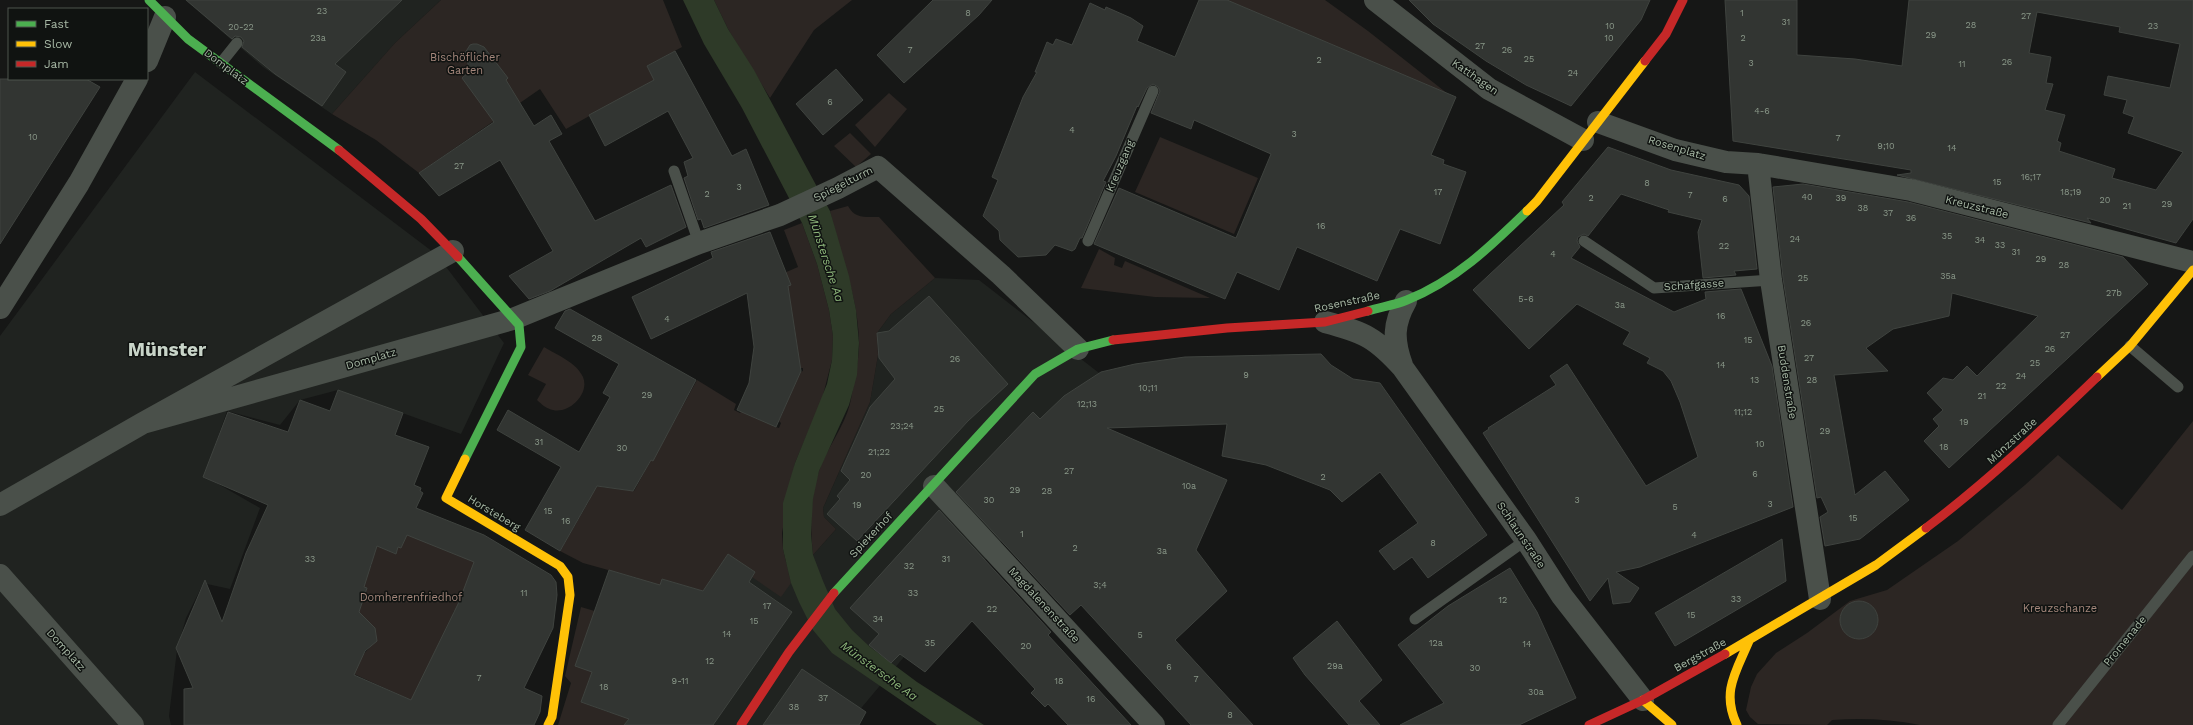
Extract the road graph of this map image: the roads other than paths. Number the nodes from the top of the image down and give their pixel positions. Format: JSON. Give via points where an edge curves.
{"nodes":[{"id":1,"x":149,"y":0,"type":"edge"},
{"id":2,"x":1375,"y":0,"type":"edge"},
{"id":3,"x":1683,"y":0,"type":"edge"},
{"id":4,"x":166,"y":17,"type":"junction"},
{"id":5,"x":237,"y":43,"type":"dead end"},
{"id":6,"x":148,"y":59,"type":"edge"},
{"id":7,"x":220,"y":63,"type":"junction"},
{"id":8,"x":136,"y":80,"type":"edge"},
{"id":9,"x":1153,"y":91,"type":"dead end"},
{"id":10,"x":1598,"y":122,"type":"junction"},
{"id":11,"x":1583,"y":140,"type":"junction"},
{"id":12,"x":1758,"y":164,"type":"junction"},
{"id":13,"x":674,"y":171,"type":"dead end"},
{"id":14,"x":1088,"y":241,"type":"dead end"},
{"id":15,"x":1584,"y":241,"type":"dead end"},
{"id":16,"x":699,"y":243,"type":"junction"},
{"id":17,"x":453,"y":251,"type":"junction"},
{"id":18,"x":2193,"y":262,"type":"edge"},
{"id":19,"x":2193,"y":270,"type":"edge"},
{"id":20,"x":1771,"y":280,"type":"junction"},
{"id":21,"x":1406,"y":301,"type":"junction"},
{"id":22,"x":0,"y":308,"type":"edge"},
{"id":23,"x":512,"y":318,"type":"junction"},
{"id":24,"x":1325,"y":322,"type":"junction"},
{"id":25,"x":2130,"y":346,"type":"junction"},
{"id":26,"x":1078,"y":349,"type":"junction"},
{"id":27,"x":1403,"y":368,"type":"junction"},
{"id":28,"x":1035,"y":374,"type":"joint"},
{"id":29,"x":2178,"y":387,"type":"dead end"},
{"id":30,"x":143,"y":423,"type":"junction"},
{"id":31,"x":934,"y":486,"type":"junction"},
{"id":32,"x":0,"y":505,"type":"edge"},
{"id":33,"x":1526,"y":540,"type":"junction"},
{"id":34,"x":2193,"y":556,"type":"edge"},
{"id":35,"x":0,"y":575,"type":"edge"},
{"id":36,"x":1820,"y":599,"type":"junction"},
{"id":37,"x":1415,"y":619,"type":"dead end"},
{"id":38,"x":1749,"y":641,"type":"junction"},
{"id":39,"x":1643,"y":700,"type":"junction"},
{"id":40,"x":133,"y":725,"type":"edge"},
{"id":41,"x":548,"y":725,"type":"edge"},
{"id":42,"x":741,"y":725,"type":"edge"},
{"id":43,"x":1154,"y":725,"type":"edge"},
{"id":44,"x":1589,"y":725,"type":"edge"},
{"id":45,"x":1672,"y":725,"type":"edge"},
{"id":46,"x":1737,"y":725,"type":"edge"},
{"id":47,"x":2058,"y":725,"type":"edge"}],
"edges":[{"from":1,"to":4,"type":"street","name":"Domplatz"},
{"from":2,"to":11,"type":"street","name":"Katthagen","via":[[1489,89]]},
{"from":3,"to":10,"type":"street","via":[[1666,34]]},
{"from":4,"to":6,"type":"street"},
{"from":4,"to":7,"type":"street","name":"Domplatz"},
{"from":5,"to":7,"type":"lane"},
{"from":7,"to":17,"type":"street","name":"Domplatz","via":[[364,169]]},
{"from":8,"to":22,"type":"street","via":[[80,183]]},
{"from":9,"to":14,"type":"lane","name":"Kreuzgang"},
{"from":10,"to":11,"type":"street"},
{"from":10,"to":12,"type":"street","name":"Rosenplatz","via":[[1675,150],[1726,162]]},
{"from":11,"to":21,"type":"street","name":"Rosenstraße","via":[[1537,201],[1487,250],[1442,284]]},
{"from":12,"to":18,"type":"street","name":"Kreuzstraße","via":[[1911,190]]},
{"from":12,"to":20,"type":"street","name":"Buddenstraße"},
{"from":13,"to":16,"type":"lane"},
{"from":15,"to":20,"type":"lane","name":"Schafgasse","via":[[1654,288]]},
{"from":16,"to":23,"type":"street","name":"Spiegelturm"},
{"from":16,"to":26,"type":"street","name":"Spiegelturm","via":[[786,212],[878,166],[1001,274]]},
{"from":17,"to":23,"type":"street","name":"Domplatz"},
{"from":17,"to":30,"type":"street","name":"Domplatz"},
{"from":19,"to":25,"type":"street","name":"Münzstraße"},
{"from":20,"to":36,"type":"street","name":"Buddenstraße"},
{"from":21,"to":24,"type":"street","name":"Rosenstraße"},
{"from":21,"to":27,"type":"street","name":"Schlaunstraße","via":[[1398,315],[1395,332],[1396,349]]},
{"from":23,"to":30,"type":"street","name":"Domplatz"},
{"from":23,"to":41,"type":"street","name":"Horsteberg","via":[[519,325],[521,347],[446,498],[560,566],[568,576],[570,595],[552,717]]},
{"from":24,"to":26,"type":"street","name":"Rosenstraße","via":[[1160,335],[1107,341]]},
{"from":24,"to":27,"type":"street","name":"Schlaunstraße","via":[[1354,329],[1371,337]]},
{"from":25,"to":29,"type":"lane"},
{"from":25,"to":36,"type":"street","name":"Münzstraße","via":[[2015,456],[1962,501],[1876,565]]},
{"from":26,"to":28,"type":"street","name":"Rosenstraße"},
{"from":27,"to":33,"type":"street","name":"Schlaunstraße"},
{"from":28,"to":31,"type":"street","name":"Spiekerhof"},
{"from":30,"to":32,"type":"street","name":"Domplatz"},
{"from":31,"to":42,"type":"street","name":"Spiekerhof","via":[[830,598],[810,623]]},
{"from":31,"to":43,"type":"street","name":"Magdalenenstraße"},
{"from":33,"to":37,"type":"lane"},
{"from":33,"to":39,"type":"street","name":"Schlaunstraße","via":[[1562,596]]},
{"from":34,"to":47,"type":"lane","name":"Promenade"},
{"from":35,"to":40,"type":"street","name":"Domplatz"},
{"from":36,"to":38,"type":"street","name":"Bergstraße"},
{"from":38,"to":39,"type":"street","name":"Bergstraße"},
{"from":38,"to":46,"type":"street","via":[[1727,694],[1730,714]]},
{"from":39,"to":44,"type":"street","name":"Bergstraße"},
{"from":39,"to":45,"type":"street"}]}
